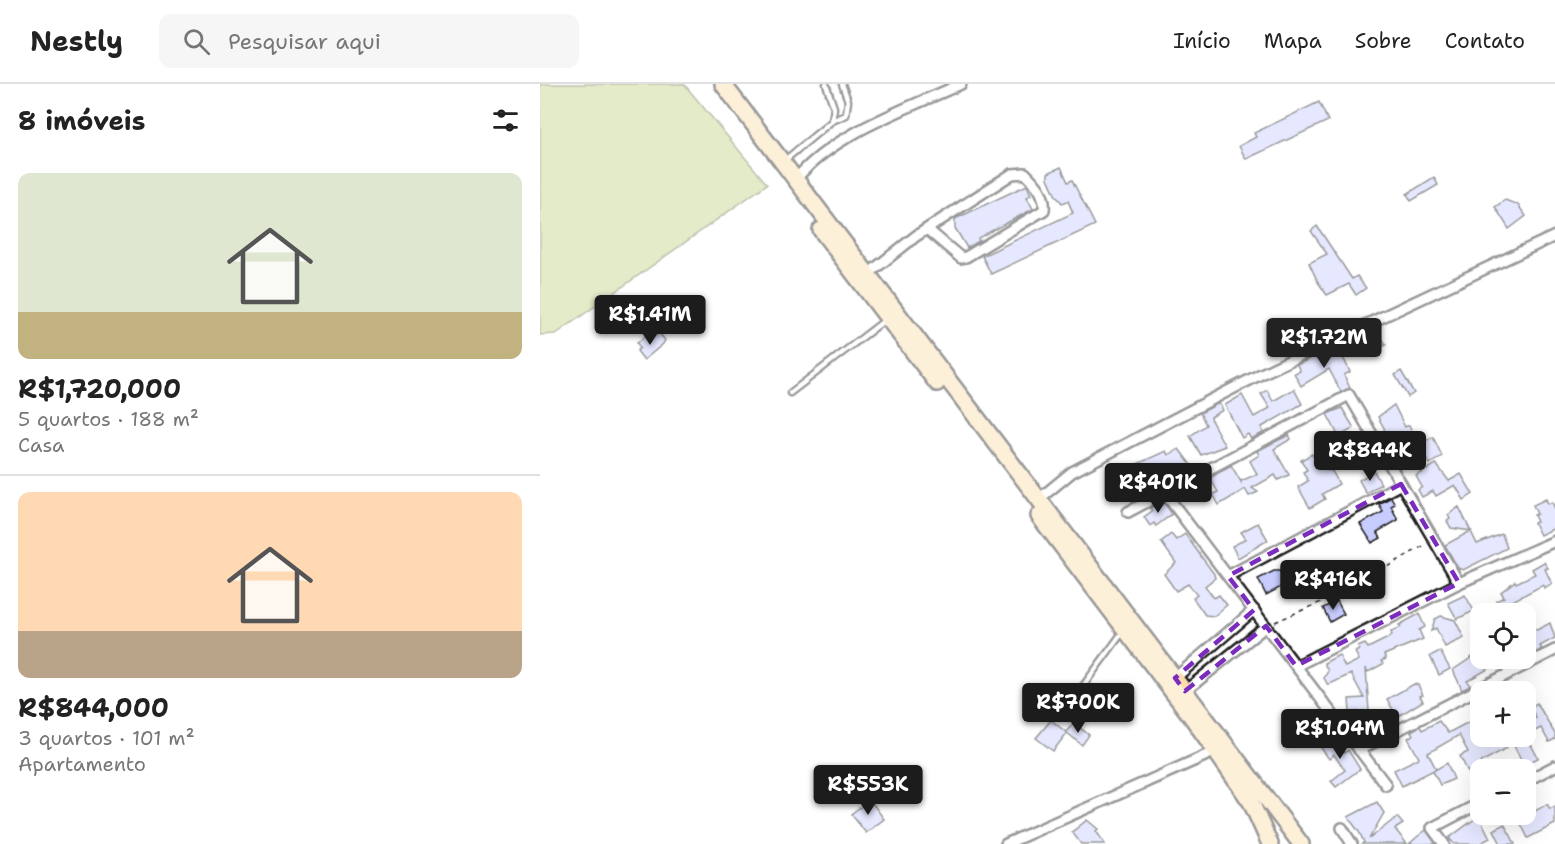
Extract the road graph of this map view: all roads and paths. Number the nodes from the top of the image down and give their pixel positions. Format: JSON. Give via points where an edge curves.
{"nodes":[{"id":1,"x":711,"y":84,"type":"edge"},
{"id":2,"x":723,"y":84,"type":"edge"},
{"id":3,"x":826,"y":84,"type":"edge"},
{"id":4,"x":842,"y":84,"type":"edge"},
{"id":5,"x":961,"y":84,"type":"edge"},
{"id":6,"x":832,"y":121,"type":"junction"},
{"id":7,"x":783,"y":162,"type":"junction"},
{"id":8,"x":796,"y":179,"type":"junction"},
{"id":9,"x":927,"y":229,"type":"junction"},
{"id":10,"x":1555,"y":236,"type":"edge"},
{"id":11,"x":868,"y":274,"type":"junction"},
{"id":12,"x":888,"y":318,"type":"junction"},
{"id":13,"x":790,"y":393,"type":"dead end"},
{"id":14,"x":1401,"y":484,"type":"junction"},
{"id":15,"x":1164,"y":492,"type":"junction"},
{"id":16,"x":1039,"y":499,"type":"junction"},
{"id":17,"x":1128,"y":512,"type":"dead end"},
{"id":18,"x":1434,"y":540,"type":"junction"},
{"id":19,"x":1555,"y":541,"type":"edge"},
{"id":20,"x":1228,"y":576,"type":"junction"},
{"id":21,"x":1459,"y":583,"type":"junction"},
{"id":22,"x":1254,"y":610,"type":"junction"},
{"id":23,"x":1266,"y":626,"type":"junction"},
{"id":24,"x":1124,"y":630,"type":"junction"},
{"id":25,"x":1214,"y":644,"type":"junction"},
{"id":26,"x":1555,"y":650,"type":"edge"},
{"id":27,"x":1226,"y":658,"type":"junction"},
{"id":28,"x":1296,"y":666,"type":"junction"},
{"id":29,"x":1175,"y":678,"type":"junction"},
{"id":30,"x":1185,"y":691,"type":"junction"},
{"id":31,"x":1069,"y":705,"type":"dead end"},
{"id":32,"x":1359,"y":750,"type":"junction"},
{"id":33,"x":1216,"y":751,"type":"junction"},
{"id":34,"x":1555,"y":766,"type":"edge"},
{"id":35,"x":1536,"y":776,"type":"edge"},
{"id":36,"x":1386,"y":785,"type":"dead end"},
{"id":37,"x":1470,"y":808,"type":"edge"},
{"id":38,"x":1342,"y":828,"type":"dead end"},
{"id":39,"x":1006,"y":844,"type":"edge"},
{"id":40,"x":1270,"y":844,"type":"edge"},
{"id":41,"x":1300,"y":844,"type":"edge"},
{"id":42,"x":1352,"y":844,"type":"edge"},
{"id":43,"x":1444,"y":844,"type":"edge"}],
"edges":[{"from":1,"to":12,"type":"main road"},
{"from":2,"to":7,"type":"main road"},
{"from":3,"to":6,"type":"lane","via":[[834,108]]},
{"from":4,"to":6,"type":"lane","via":[[848,108],[846,115]]},
{"from":5,"to":8,"type":"street","via":[[844,138]]},
{"from":6,"to":7,"type":"lane"},
{"from":7,"to":8,"type":"main road"},
{"from":8,"to":11,"type":"main road"},
{"from":9,"to":9,"type":"street","via":[[1012,174],[1025,173],[1039,188],[1045,203],[1044,210],[966,257],[961,258]]},
{"from":9,"to":11,"type":"street"},
{"from":10,"to":16,"type":"street","via":[[1261,374],[1072,472]]},
{"from":11,"to":16,"type":"main road"},
{"from":12,"to":13,"type":"lane"},
{"from":12,"to":24,"type":"main road"},
{"from":14,"to":15,"type":"street","via":[[1349,395]]},
{"from":14,"to":18,"type":"street"},
{"from":14,"to":20,"type":"street"},
{"from":15,"to":17,"type":"street"},
{"from":15,"to":20,"type":"street"},
{"from":16,"to":29,"type":"main road"},
{"from":18,"to":21,"type":"street"},
{"from":18,"to":23,"type":"path","via":[[1342,593]]},
{"from":19,"to":21,"type":"street"},
{"from":20,"to":22,"type":"street"},
{"from":21,"to":28,"type":"street"},
{"from":22,"to":23,"type":"street"},
{"from":22,"to":25,"type":"street"},
{"from":23,"to":27,"type":"street"},
{"from":23,"to":28,"type":"street"},
{"from":24,"to":31,"type":"lane"},
{"from":24,"to":33,"type":"main road"},
{"from":25,"to":27,"type":"street"},
{"from":25,"to":29,"type":"street"},
{"from":26,"to":32,"type":"street"},
{"from":27,"to":30,"type":"street"},
{"from":28,"to":32,"type":"street"},
{"from":29,"to":30,"type":"main road"},
{"from":30,"to":41,"type":"main road"},
{"from":32,"to":36,"type":"street"},
{"from":33,"to":39,"type":"street"},
{"from":33,"to":40,"type":"main road","via":[[1251,802]]},
{"from":34,"to":35,"type":"street"},
{"from":37,"to":43,"type":"street","via":[[1432,828]]},
{"from":38,"to":42,"type":"street"}]}
